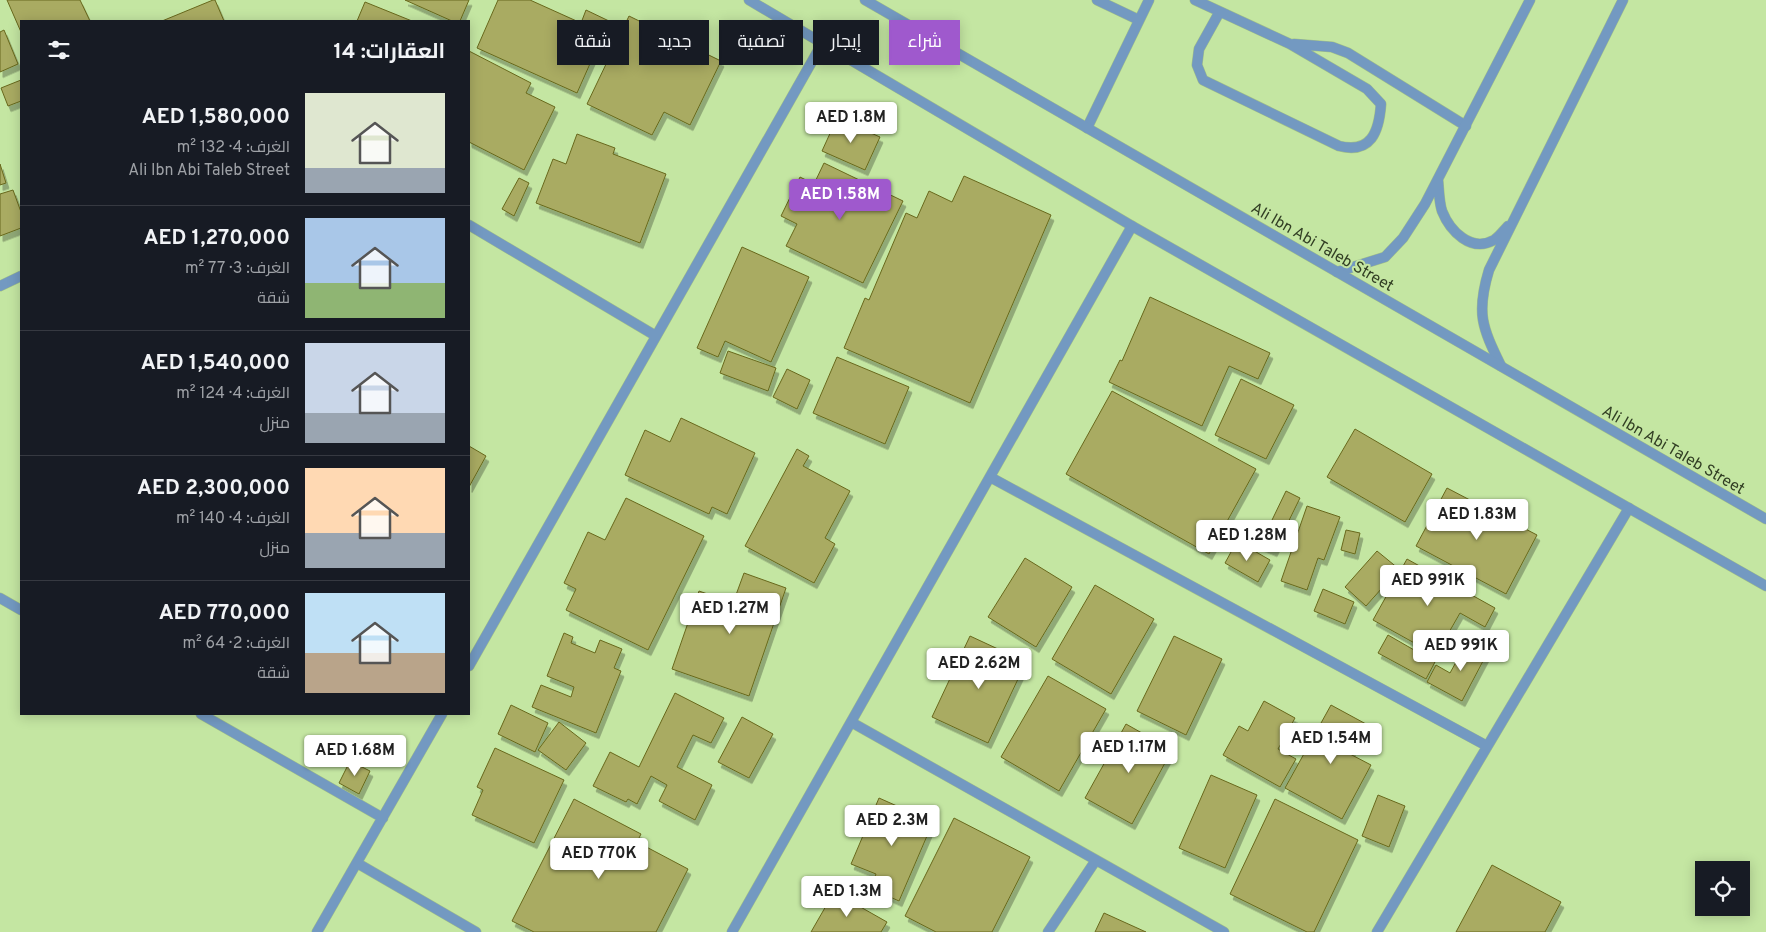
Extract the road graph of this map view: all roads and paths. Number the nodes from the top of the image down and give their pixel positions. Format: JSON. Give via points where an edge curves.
{"nodes":[{"id":1,"x":749,"y":0,"type":"edge"},
{"id":2,"x":865,"y":0,"type":"edge"},
{"id":3,"x":1097,"y":0,"type":"edge"},
{"id":4,"x":1149,"y":0,"type":"edge"},
{"id":5,"x":1194,"y":0,"type":"edge"},
{"id":6,"x":1530,"y":0,"type":"edge"},
{"id":7,"x":1623,"y":0,"type":"edge"},
{"id":8,"x":1219,"y":13,"type":"junction"},
{"id":9,"x":1140,"y":20,"type":"junction"},
{"id":10,"x":813,"y":36,"type":"edge"},
{"id":11,"x":1290,"y":44,"type":"junction"},
{"id":12,"x":813,"y":60,"type":"edge"},
{"id":13,"x":862,"y":65,"type":"edge"},
{"id":14,"x":1466,"y":126,"type":"junction"},
{"id":15,"x":1087,"y":128,"type":"junction"},
{"id":16,"x":1438,"y":180,"type":"junction"},
{"id":17,"x":1513,"y":222,"type":"junction"},
{"id":18,"x":470,"y":226,"type":"edge"},
{"id":19,"x":1132,"y":226,"type":"junction"},
{"id":20,"x":1337,"y":272,"type":"junction"},
{"id":21,"x":20,"y":276,"type":"edge"},
{"id":22,"x":0,"y":286,"type":"edge"},
{"id":23,"x":656,"y":336,"type":"junction"},
{"id":24,"x":1501,"y":366,"type":"junction"},
{"id":25,"x":990,"y":477,"type":"junction"},
{"id":26,"x":1629,"y":508,"type":"junction"},
{"id":27,"x":1766,"y":519,"type":"edge"},
{"id":28,"x":1766,"y":586,"type":"edge"},
{"id":29,"x":0,"y":598,"type":"edge"},
{"id":30,"x":20,"y":609,"type":"edge"},
{"id":31,"x":470,"y":664,"type":"edge"},
{"id":32,"x":203,"y":715,"type":"edge"},
{"id":33,"x":441,"y":715,"type":"edge"},
{"id":34,"x":851,"y":722,"type":"junction"},
{"id":35,"x":1487,"y":746,"type":"junction"},
{"id":36,"x":382,"y":818,"type":"junction"},
{"id":37,"x":1096,"y":860,"type":"junction"},
{"id":38,"x":357,"y":863,"type":"junction"},
{"id":39,"x":317,"y":932,"type":"edge"},
{"id":40,"x":476,"y":932,"type":"edge"},
{"id":41,"x":732,"y":932,"type":"edge"},
{"id":42,"x":1048,"y":932,"type":"edge"},
{"id":43,"x":1224,"y":932,"type":"edge"},
{"id":44,"x":1376,"y":932,"type":"edge"}],
"edges":[{"from":1,"to":10,"type":"street"},
{"from":2,"to":15,"type":"street","name":"Ali Ibn Abi Taleb Street"},
{"from":3,"to":9,"type":"street"},
{"from":4,"to":9,"type":"street"},
{"from":5,"to":8,"type":"street"},
{"from":6,"to":14,"type":"street"},
{"from":7,"to":17,"type":"street"},
{"from":8,"to":11,"type":"street"},
{"from":8,"to":11,"type":"street","via":[[1199,49],[1197,65],[1203,80],[1339,146],[1353,149],[1368,143],[1380,123],[1381,104],[1367,89]]},
{"from":9,"to":15,"type":"street"},
{"from":11,"to":14,"type":"street","via":[[1332,47],[1348,53]]},
{"from":12,"to":23,"type":"street"},
{"from":13,"to":19,"type":"street"},
{"from":14,"to":16,"type":"street"},
{"from":15,"to":20,"type":"street","name":"Ali Ibn Abi Taleb Street"},
{"from":16,"to":17,"type":"street","via":[[1442,211],[1455,233],[1467,242],[1494,240]]},
{"from":16,"to":20,"type":"street","via":[[1403,238],[1385,257]]},
{"from":17,"to":24,"type":"street","via":[[1489,270],[1482,293],[1484,330]]},
{"from":18,"to":23,"type":"street"},
{"from":19,"to":25,"type":"street"},
{"from":19,"to":26,"type":"street"},
{"from":20,"to":24,"type":"street","name":"Ali Ibn Abi Taleb Street"},
{"from":21,"to":22,"type":"street"},
{"from":23,"to":31,"type":"street"},
{"from":24,"to":27,"type":"street","name":"Ali Ibn Abi Taleb Street"},
{"from":25,"to":34,"type":"street"},
{"from":25,"to":35,"type":"street"},
{"from":26,"to":28,"type":"street"},
{"from":26,"to":35,"type":"street"},
{"from":29,"to":30,"type":"street"},
{"from":32,"to":36,"type":"street"},
{"from":33,"to":36,"type":"street"},
{"from":34,"to":37,"type":"street"},
{"from":34,"to":41,"type":"street"},
{"from":35,"to":44,"type":"street"},
{"from":36,"to":38,"type":"street"},
{"from":37,"to":42,"type":"street"},
{"from":37,"to":43,"type":"street"},
{"from":38,"to":39,"type":"street"},
{"from":38,"to":40,"type":"street"}]}
